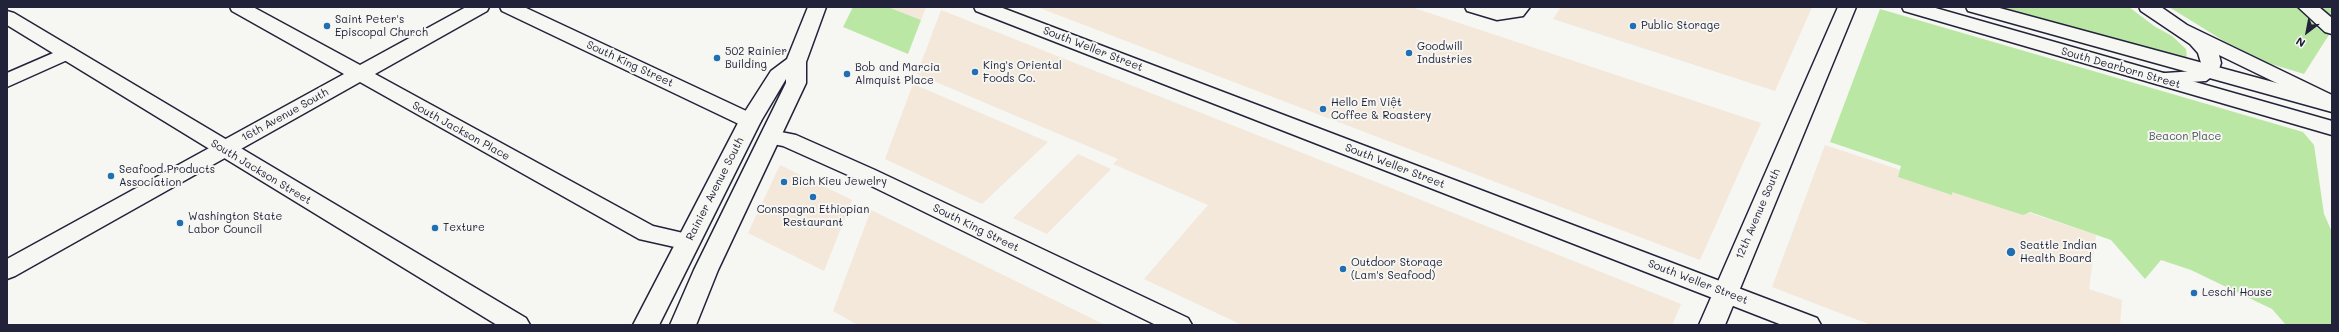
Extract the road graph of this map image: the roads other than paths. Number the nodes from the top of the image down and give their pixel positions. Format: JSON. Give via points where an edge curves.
{"nodes":[{"id":1,"x":239,"y":7,"type":"edge"},
{"id":2,"x":480,"y":7,"type":"edge"},
{"id":3,"x":485,"y":7,"type":"edge"},
{"id":4,"x":494,"y":7,"type":"edge"},
{"id":5,"x":509,"y":7,"type":"edge"},
{"id":6,"x":817,"y":7,"type":"edge"},
{"id":7,"x":983,"y":7,"type":"edge"},
{"id":8,"x":1474,"y":7,"type":"edge"},
{"id":9,"x":1521,"y":7,"type":"edge"},
{"id":10,"x":1847,"y":7,"type":"edge"},
{"id":11,"x":1911,"y":7,"type":"edge"},
{"id":12,"x":1975,"y":7,"type":"edge"},
{"id":13,"x":2148,"y":7,"type":"edge"},
{"id":14,"x":2307,"y":7,"type":"edge"},
{"id":15,"x":7,"y":17,"type":"edge"},
{"id":16,"x":2332,"y":28,"type":"edge"},
{"id":17,"x":2181,"y":29,"type":"junction"},
{"id":18,"x":67,"y":53,"type":"junction"},
{"id":19,"x":796,"y":62,"type":"junction"},
{"id":20,"x":2208,"y":72,"type":"junction"},
{"id":21,"x":359,"y":74,"type":"junction"},
{"id":22,"x":2158,"y":78,"type":"junction"},
{"id":23,"x":7,"y":81,"type":"edge"},
{"id":24,"x":765,"y":97,"type":"junction"},
{"id":25,"x":2332,"y":104,"type":"edge"},
{"id":26,"x":750,"y":121,"type":"junction"},
{"id":27,"x":2332,"y":128,"type":"edge"},
{"id":28,"x":771,"y":137,"type":"junction"},
{"id":29,"x":224,"y":149,"type":"junction"},
{"id":30,"x":688,"y":242,"type":"junction"},
{"id":31,"x":7,"y":270,"type":"edge"},
{"id":32,"x":1725,"y":293,"type":"junction"},
{"id":33,"x":517,"y":325,"type":"edge"},
{"id":34,"x":646,"y":325,"type":"edge"},
{"id":35,"x":683,"y":325,"type":"edge"},
{"id":36,"x":1179,"y":325,"type":"edge"},
{"id":37,"x":1712,"y":325,"type":"edge"},
{"id":38,"x":1808,"y":325,"type":"edge"}],
"edges":[{"from":1,"to":21,"type":"main road","name":"South Jackson Place"},
{"from":2,"to":21,"type":"main road","name":"16th Avenue South"},
{"from":3,"to":4,"type":"main road"},
{"from":5,"to":26,"type":"main road","name":"South King Street"},
{"from":6,"to":19,"type":"main road"},
{"from":7,"to":32,"type":"main road","name":"South Weller Street"},
{"from":8,"to":9,"type":"main road","via":[[1498,14],[1516,12]]},
{"from":10,"to":32,"type":"main road","name":"12th Avenue South"},
{"from":11,"to":22,"type":"main road","name":"South Dearborn Street"},
{"from":12,"to":20,"type":"main road","name":"South Dearborn Street"},
{"from":13,"to":17,"type":"main road"},
{"from":14,"to":16,"type":"main road"},
{"from":15,"to":18,"type":"main road","name":"South Jackson Street"},
{"from":17,"to":20,"type":"main road","via":[[2197,40],[2208,52],[2211,63]]},
{"from":17,"to":25,"type":"main road"},
{"from":18,"to":23,"type":"main road"},
{"from":18,"to":29,"type":"main road","name":"South Jackson Street"},
{"from":19,"to":24,"type":"main road","name":"Rainier Avenue South","via":[[778,75]]},
{"from":19,"to":28,"type":"main road","via":[[796,83]]},
{"from":20,"to":22,"type":"main road","via":[[2192,79]]},
{"from":20,"to":25,"type":"main road","name":"South Dearborn Street"},
{"from":21,"to":29,"type":"main road","name":"16th Avenue South"},
{"from":21,"to":30,"type":"main road","name":"South Jackson Place","via":[[647,233]]},
{"from":22,"to":27,"type":"main road","name":"South Dearborn Street"},
{"from":24,"to":26,"type":"main road","name":"Rainier Avenue South"},
{"from":24,"to":28,"type":"main road","via":[[772,103],[761,128]]},
{"from":26,"to":30,"type":"main road","name":"Rainier Avenue South"},
{"from":28,"to":35,"type":"main road","via":[[706,270]]},
{"from":28,"to":36,"type":"main road","name":"South King Street","via":[[788,140],[860,172]]},
{"from":29,"to":31,"type":"main road","name":"16th Avenue South"},
{"from":29,"to":33,"type":"main road","name":"South Jackson Street"},
{"from":30,"to":34,"type":"main road","name":"Rainier Avenue South"},
{"from":32,"to":37,"type":"main road","name":"12th Avenue South"},
{"from":32,"to":38,"type":"main road","name":"South Weller Street"}]}
